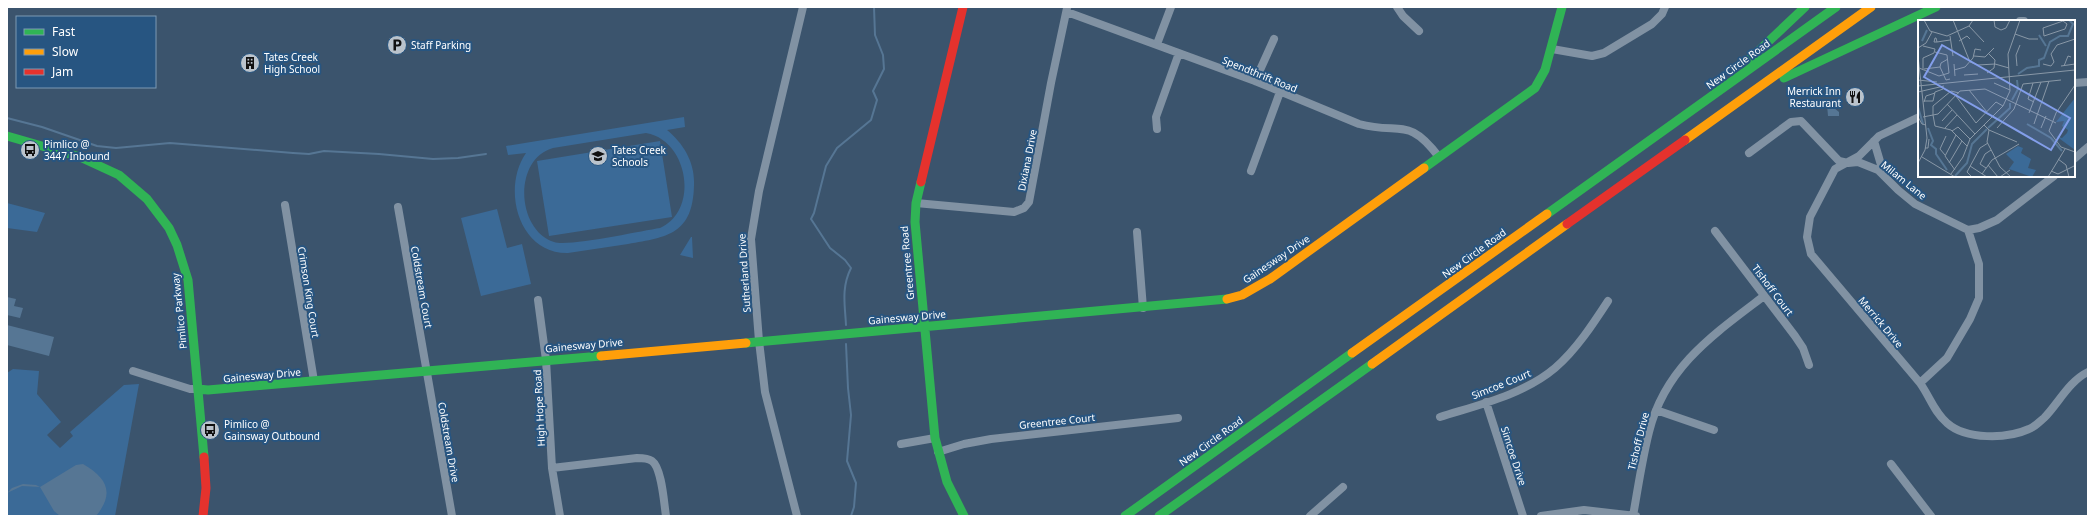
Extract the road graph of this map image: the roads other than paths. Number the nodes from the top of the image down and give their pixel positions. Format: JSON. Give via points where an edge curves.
{"nodes":[{"id":1,"x":803,"y":7,"type":"edge"},
{"id":2,"x":963,"y":7,"type":"edge"},
{"id":3,"x":1171,"y":7,"type":"edge"},
{"id":4,"x":1397,"y":7,"type":"edge"},
{"id":5,"x":1562,"y":7,"type":"edge"},
{"id":6,"x":1665,"y":7,"type":"edge"},
{"id":7,"x":1805,"y":7,"type":"edge"},
{"id":8,"x":1836,"y":7,"type":"edge"},
{"id":9,"x":1871,"y":7,"type":"edge"},
{"id":10,"x":1936,"y":7,"type":"edge"},
{"id":11,"x":1067,"y":9,"type":"edge"},
{"id":12,"x":1419,"y":31,"type":"dead end"},
{"id":13,"x":1274,"y":39,"type":"dead end"},
{"id":14,"x":1157,"y":44,"type":"junction"},
{"id":15,"x":1552,"y":49,"type":"junction"},
{"id":16,"x":1179,"y":53,"type":"junction"},
{"id":17,"x":1255,"y":82,"type":"junction"},
{"id":18,"x":2088,"y":82,"type":"edge"},
{"id":19,"x":2075,"y":84,"type":"edge"},
{"id":20,"x":1280,"y":92,"type":"junction"},
{"id":21,"x":1918,"y":117,"type":"edge"},
{"id":22,"x":1157,"y":128,"type":"dead end"},
{"id":23,"x":1700,"y":129,"type":"junction"},
{"id":24,"x":7,"y":136,"type":"edge"},
{"id":25,"x":1874,"y":141,"type":"junction"},
{"id":26,"x":2088,"y":147,"type":"edge"},
{"id":27,"x":1749,"y":153,"type":"dead end"},
{"id":28,"x":1439,"y":157,"type":"junction"},
{"id":29,"x":2075,"y":158,"type":"edge"},
{"id":30,"x":1848,"y":163,"type":"junction"},
{"id":31,"x":1251,"y":171,"type":"dead end"},
{"id":32,"x":1884,"y":175,"type":"junction"},
{"id":33,"x":1600,"y":176,"type":"junction"},
{"id":34,"x":2053,"y":177,"type":"edge"},
{"id":35,"x":916,"y":204,"type":"junction"},
{"id":36,"x":284,"y":205,"type":"dead end"},
{"id":37,"x":398,"y":207,"type":"dead end"},
{"id":38,"x":1968,"y":230,"type":"junction"},
{"id":39,"x":1715,"y":231,"type":"dead end"},
{"id":40,"x":1137,"y":232,"type":"dead end"},
{"id":41,"x":1764,"y":296,"type":"junction"},
{"id":42,"x":538,"y":300,"type":"dead end"},
{"id":43,"x":1608,"y":301,"type":"dead end"},
{"id":44,"x":1143,"y":308,"type":"junction"},
{"id":45,"x":925,"y":326,"type":"junction"},
{"id":46,"x":759,"y":341,"type":"junction"},
{"id":47,"x":546,"y":360,"type":"junction"},
{"id":48,"x":1809,"y":365,"type":"dead end"},
{"id":49,"x":426,"y":371,"type":"junction"},
{"id":50,"x":133,"y":372,"type":"dead end"},
{"id":51,"x":2088,"y":372,"type":"edge"},
{"id":52,"x":314,"y":381,"type":"junction"},
{"id":53,"x":1920,"y":383,"type":"junction"},
{"id":54,"x":198,"y":389,"type":"junction"},
{"id":55,"x":1486,"y":402,"type":"junction"},
{"id":56,"x":1656,"y":410,"type":"junction"},
{"id":57,"x":1440,"y":417,"type":"dead end"},
{"id":58,"x":1178,"y":418,"type":"dead end"},
{"id":59,"x":1714,"y":430,"type":"dead end"},
{"id":60,"x":935,"y":438,"type":"junction"},
{"id":61,"x":900,"y":444,"type":"dead end"},
{"id":62,"x":938,"y":452,"type":"junction"},
{"id":63,"x":1891,"y":464,"type":"dead end"},
{"id":64,"x":552,"y":468,"type":"junction"},
{"id":65,"x":1343,"y":488,"type":"dead end"},
{"id":66,"x":203,"y":516,"type":"edge"},
{"id":67,"x":452,"y":516,"type":"edge"},
{"id":68,"x":560,"y":516,"type":"edge"},
{"id":69,"x":666,"y":516,"type":"edge"},
{"id":70,"x":797,"y":516,"type":"edge"},
{"id":71,"x":964,"y":516,"type":"edge"},
{"id":72,"x":1125,"y":516,"type":"edge"},
{"id":73,"x":1159,"y":516,"type":"edge"},
{"id":74,"x":1310,"y":516,"type":"edge"},
{"id":75,"x":1524,"y":516,"type":"edge"},
{"id":76,"x":1541,"y":516,"type":"edge"},
{"id":77,"x":1634,"y":516,"type":"edge"},
{"id":78,"x":1930,"y":516,"type":"edge"}],
"edges":[{"from":1,"to":46,"type":"street","name":"Sutherland Drive","via":[[752,228]]},
{"from":2,"to":35,"type":"main road","name":"Greentree Road"},
{"from":3,"to":14,"type":"street"},
{"from":4,"to":12,"type":"street"},
{"from":5,"to":15,"type":"main road","name":"Gainesway Drive"},
{"from":6,"to":15,"type":"street","via":[[1652,24],[1604,53],[1592,56]]},
{"from":7,"to":33,"type":"main road","via":[[1756,54]]},
{"from":8,"to":33,"type":"main road","name":"New Circle Road"},
{"from":9,"to":23,"type":"main road"},
{"from":10,"to":23,"type":"main road","via":[[1801,69]]},
{"from":11,"to":14,"type":"street","name":"Spendthrift Road"},
{"from":11,"to":35,"type":"street","name":"Dixiana Drive","via":[[1029,202],[1024,208],[1014,212]]},
{"from":13,"to":17,"type":"street"},
{"from":14,"to":16,"type":"street","name":"Spendthrift Road"},
{"from":15,"to":28,"type":"main road","name":"Gainesway Drive","via":[[1535,88]]},
{"from":16,"to":17,"type":"street","name":"Spendthrift Road"},
{"from":16,"to":22,"type":"street","via":[[1156,117]]},
{"from":17,"to":20,"type":"street","name":"Spendthrift Road"},
{"from":18,"to":19,"type":"street"},
{"from":20,"to":28,"type":"street","name":"Spendthrift Road","via":[[1370,127],[1410,130],[1425,139]]},
{"from":20,"to":31,"type":"street"},
{"from":21,"to":25,"type":"street","name":"Merrick Drive"},
{"from":23,"to":73,"type":"main road"},
{"from":24,"to":54,"type":"main road","name":"Pimlico Parkway","via":[[103,166],[136,188],[156,209],[175,238],[185,267]]},
{"from":25,"to":30,"type":"street","name":"Merrick Drive"},
{"from":25,"to":32,"type":"street"},
{"from":26,"to":29,"type":"street"},
{"from":27,"to":30,"type":"street","name":"Milam Lane","via":[[1790,122],[1798,120],[1804,123],[1839,160]]},
{"from":28,"to":44,"type":"main road","name":"Gainesway Drive","via":[[1254,289],[1227,299]]},
{"from":30,"to":32,"type":"street","name":"Milam Lane","via":[[1867,164]]},
{"from":30,"to":53,"type":"street","name":"Merrick Drive","via":[[1835,169],[1810,217],[1807,237],[1809,249],[1821,267]]},
{"from":32,"to":38,"type":"street","name":"Milam Lane","via":[[1916,204]]},
{"from":33,"to":72,"type":"main road","name":"New Circle Road"},
{"from":34,"to":38,"type":"street","via":[[1997,220]]},
{"from":35,"to":45,"type":"main road","name":"Greentree Road","via":[[915,237]]},
{"from":36,"to":52,"type":"street","name":"Crimson King Court"},
{"from":37,"to":49,"type":"street","name":"Coldstream Court"},
{"from":38,"to":53,"type":"street","via":[[1979,264],[1979,298],[1970,319],[1946,358]]},
{"from":39,"to":41,"type":"street","name":"Tishoff Court"},
{"from":40,"to":44,"type":"street"},
{"from":41,"to":48,"type":"street","name":"Tishoff Court","via":[[1795,336]]},
{"from":41,"to":56,"type":"street","name":"Tishoff Drive","via":[[1696,350],[1673,377]]},
{"from":42,"to":47,"type":"street","name":"High Hope Road"},
{"from":43,"to":55,"type":"street","name":"Simcoe Court","via":[[1567,357],[1556,367],[1527,386]]},
{"from":44,"to":45,"type":"main road","name":"Gainesway Drive"},
{"from":45,"to":46,"type":"main road","name":"Gainesway Drive"},
{"from":45,"to":60,"type":"main road","name":"Greentree Road"},
{"from":46,"to":47,"type":"main road","name":"Gainesway Drive"},
{"from":46,"to":70,"type":"street","name":"Sutherland Drive","via":[[768,404]]},
{"from":47,"to":49,"type":"main road","name":"Gainesway Drive"},
{"from":47,"to":64,"type":"street","name":"High Hope Road"},
{"from":49,"to":52,"type":"main road","name":"Gainesway Drive"},
{"from":49,"to":67,"type":"street","name":"Coldstream Drive"},
{"from":50,"to":54,"type":"street","name":"Gainesway Drive","via":[[190,389]]},
{"from":51,"to":53,"type":"street","name":"Merrick Drive","via":[[2072,384],[2035,426],[2018,434],[2005,435],[1968,433],[1949,425],[1932,406]]},
{"from":52,"to":54,"type":"main road","name":"Gainesway Drive"},
{"from":54,"to":66,"type":"main road","name":"Pimlico Parkway","via":[[206,488]]},
{"from":55,"to":57,"type":"street","name":"Simcoe Court"},
{"from":55,"to":75,"type":"street","name":"Simcoe Drive"},
{"from":56,"to":59,"type":"street"},
{"from":56,"to":77,"type":"street","name":"Tishoff Drive","via":[[1649,432]]},
{"from":58,"to":62,"type":"street","name":"Greentree Court","via":[[991,439]]},
{"from":60,"to":61,"type":"street"},
{"from":60,"to":62,"type":"main road","name":"Greentree Road"},
{"from":62,"to":71,"type":"main road","name":"Greentree Road","via":[[947,482]]},
{"from":63,"to":78,"type":"street"},
{"from":64,"to":68,"type":"street","name":"High Hope Road"},
{"from":64,"to":69,"type":"street","via":[[648,459],[654,462],[658,469]]},
{"from":65,"to":74,"type":"street"},
{"from":76,"to":77,"type":"street","via":[[1584,510]]}]}
